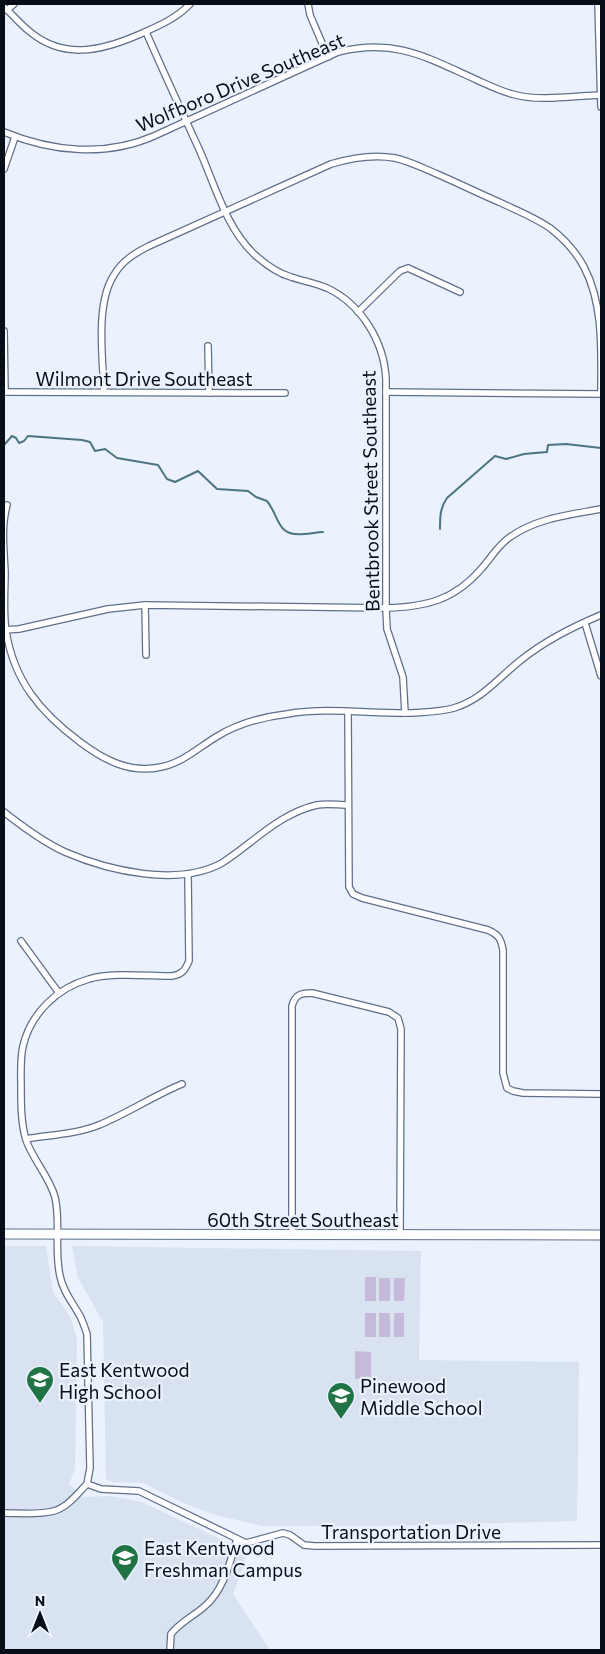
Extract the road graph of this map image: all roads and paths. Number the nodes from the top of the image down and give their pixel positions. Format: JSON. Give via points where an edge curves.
{"nodes":[{"id":1,"x":14,"y":4,"type":"edge"},
{"id":2,"x":190,"y":4,"type":"edge"},
{"id":3,"x":308,"y":4,"type":"edge"},
{"id":4,"x":598,"y":4,"type":"edge"},
{"id":5,"x":5,"y":9,"type":"edge"},
{"id":6,"x":146,"y":32,"type":"junction"},
{"id":7,"x":328,"y":57,"type":"junction"},
{"id":8,"x":600,"y":95,"type":"edge"},
{"id":9,"x":601,"y":107,"type":"edge"},
{"id":10,"x":186,"y":121,"type":"junction"},
{"id":11,"x":4,"y":132,"type":"edge"},
{"id":12,"x":14,"y":137,"type":"junction"},
{"id":13,"x":4,"y":169,"type":"edge"},
{"id":14,"x":226,"y":212,"type":"junction"},
{"id":15,"x":460,"y":292,"type":"dead end"},
{"id":16,"x":358,"y":312,"type":"junction"},
{"id":17,"x":4,"y":331,"type":"edge"},
{"id":18,"x":208,"y":346,"type":"dead end"},
{"id":19,"x":4,"y":392,"type":"edge"},
{"id":20,"x":104,"y":392,"type":"junction"},
{"id":21,"x":386,"y":392,"type":"junction"},
{"id":22,"x":209,"y":393,"type":"junction"},
{"id":23,"x":285,"y":393,"type":"dead end"},
{"id":24,"x":601,"y":394,"type":"edge"},
{"id":25,"x":7,"y":505,"type":"dead end"},
{"id":26,"x":601,"y":509,"type":"edge"},
{"id":27,"x":145,"y":605,"type":"junction"},
{"id":28,"x":386,"y":608,"type":"junction"},
{"id":29,"x":601,"y":615,"type":"edge"},
{"id":30,"x":585,"y":623,"type":"junction"},
{"id":31,"x":5,"y":630,"type":"edge"},
{"id":32,"x":146,"y":655,"type":"dead end"},
{"id":33,"x":601,"y":676,"type":"edge"},
{"id":34,"x":348,"y":712,"type":"junction"},
{"id":35,"x":405,"y":713,"type":"junction"},
{"id":36,"x":348,"y":805,"type":"junction"},
{"id":37,"x":4,"y":812,"type":"edge"},
{"id":38,"x":188,"y":875,"type":"junction"},
{"id":39,"x":22,"y":942,"type":"dead end"},
{"id":40,"x":58,"y":993,"type":"junction"},
{"id":41,"x":182,"y":1084,"type":"dead end"},
{"id":42,"x":601,"y":1094,"type":"edge"},
{"id":43,"x":26,"y":1139,"type":"junction"},
{"id":44,"x":4,"y":1234,"type":"edge"},
{"id":45,"x":57,"y":1234,"type":"junction"},
{"id":46,"x":292,"y":1235,"type":"junction"},
{"id":47,"x":400,"y":1235,"type":"junction"},
{"id":48,"x":601,"y":1235,"type":"edge"},
{"id":49,"x":87,"y":1484,"type":"junction"},
{"id":50,"x":4,"y":1513,"type":"edge"},
{"id":51,"x":237,"y":1539,"type":"junction"},
{"id":52,"x":601,"y":1545,"type":"edge"},
{"id":53,"x":170,"y":1650,"type":"edge"}],
"edges":[{"from":1,"to":5,"type":"street"},
{"from":2,"to":6,"type":"street"},
{"from":3,"to":7,"type":"street"},
{"from":4,"to":8,"type":"street"},
{"from":5,"to":6,"type":"street","via":[[30,32],[51,44],[70,49],[106,48]]},
{"from":6,"to":10,"type":"street","name":"Bentbrook Street Southeast"},
{"from":7,"to":8,"type":"street","name":"Wolfboro Drive Southeast","via":[[365,47],[396,48],[418,54],[514,95]]},
{"from":7,"to":10,"type":"street","name":"Wolfboro Drive Southeast"},
{"from":8,"to":9,"type":"street"},
{"from":10,"to":12,"type":"street","name":"Wolfboro Drive Southeast","via":[[141,141],[107,148],[66,149]]},
{"from":10,"to":14,"type":"street","name":"Bentbrook Street Southeast"},
{"from":11,"to":12,"type":"street","name":"Wolfboro Drive Southeast"},
{"from":12,"to":13,"type":"street"},
{"from":14,"to":16,"type":"street","name":"Bentbrook Street Southeast","via":[[244,244],[267,265],[338,294]]},
{"from":14,"to":20,"type":"street","via":[[136,253],[113,275],[103,308]]},
{"from":14,"to":24,"type":"street","via":[[331,164],[359,157],[379,157],[414,164],[533,218],[550,228],[572,250],[593,286],[599,323]]},
{"from":15,"to":16,"type":"street","via":[[408,268],[400,271]]},
{"from":16,"to":21,"type":"street","name":"Bentbrook Street Southeast","via":[[374,334],[383,355]]},
{"from":17,"to":19,"type":"street"},
{"from":18,"to":22,"type":"street"},
{"from":19,"to":20,"type":"street","name":"Wilmont Drive Southeast"},
{"from":20,"to":22,"type":"street","name":"Wilmont Drive Southeast"},
{"from":21,"to":24,"type":"street"},
{"from":21,"to":28,"type":"street","name":"Bentbrook Street Southeast"},
{"from":22,"to":23,"type":"street","name":"Wilmont Drive Southeast"},
{"from":25,"to":31,"type":"street","via":[[4,528]]},
{"from":26,"to":28,"type":"street","via":[[545,520],[520,531],[507,539],[471,580],[454,593],[419,606]]},
{"from":27,"to":28,"type":"street"},
{"from":27,"to":31,"type":"street","via":[[108,609]]},
{"from":27,"to":32,"type":"street"},
{"from":28,"to":35,"type":"street","name":"Bentbrook Street Southeast","via":[[387,629],[403,677]]},
{"from":29,"to":30,"type":"street"},
{"from":30,"to":33,"type":"street"},
{"from":30,"to":35,"type":"street","via":[[549,640],[470,702],[436,712]]},
{"from":31,"to":34,"type":"street","via":[[17,670],[44,711],[96,754],[124,766],[159,767],[180,761],[224,732],[256,720],[290,713]]},
{"from":34,"to":35,"type":"street"},
{"from":34,"to":36,"type":"street"},
{"from":36,"to":38,"type":"street","via":[[320,804],[301,809],[214,868]]},
{"from":36,"to":42,"type":"street","via":[[349,886],[353,894],[488,930],[501,938],[503,1073],[507,1088],[523,1093]]},
{"from":37,"to":38,"type":"street","via":[[45,842],[92,862],[130,871]]},
{"from":38,"to":40,"type":"street","via":[[189,961],[185,971],[172,976],[90,978]]},
{"from":39,"to":40,"type":"street"},
{"from":40,"to":43,"type":"street","via":[[40,1011],[23,1046],[21,1110]]},
{"from":41,"to":43,"type":"street","via":[[97,1126]]},
{"from":43,"to":45,"type":"street","via":[[55,1197]]},
{"from":44,"to":45,"type":"main road","name":"60th Street Southeast"},
{"from":45,"to":46,"type":"main road","name":"60th Street Southeast"},
{"from":45,"to":49,"type":"street","via":[[60,1277],[87,1334],[90,1468]]},
{"from":46,"to":47,"type":"main road","name":"60th Street Southeast"},
{"from":46,"to":47,"type":"street","via":[[292,1006],[298,995],[312,993],[389,1012],[398,1018],[401,1029]]},
{"from":47,"to":48,"type":"main road","name":"60th Street Southeast"},
{"from":49,"to":50,"type":"street","via":[[55,1511]]},
{"from":49,"to":51,"type":"street","name":"Transportation Drive","via":[[101,1489],[139,1491]]},
{"from":51,"to":52,"type":"street","name":"Transportation Drive","via":[[246,1543],[283,1533],[304,1545],[315,1546]]},
{"from":51,"to":53,"type":"street","via":[[220,1587],[205,1606],[171,1634]]}]}
